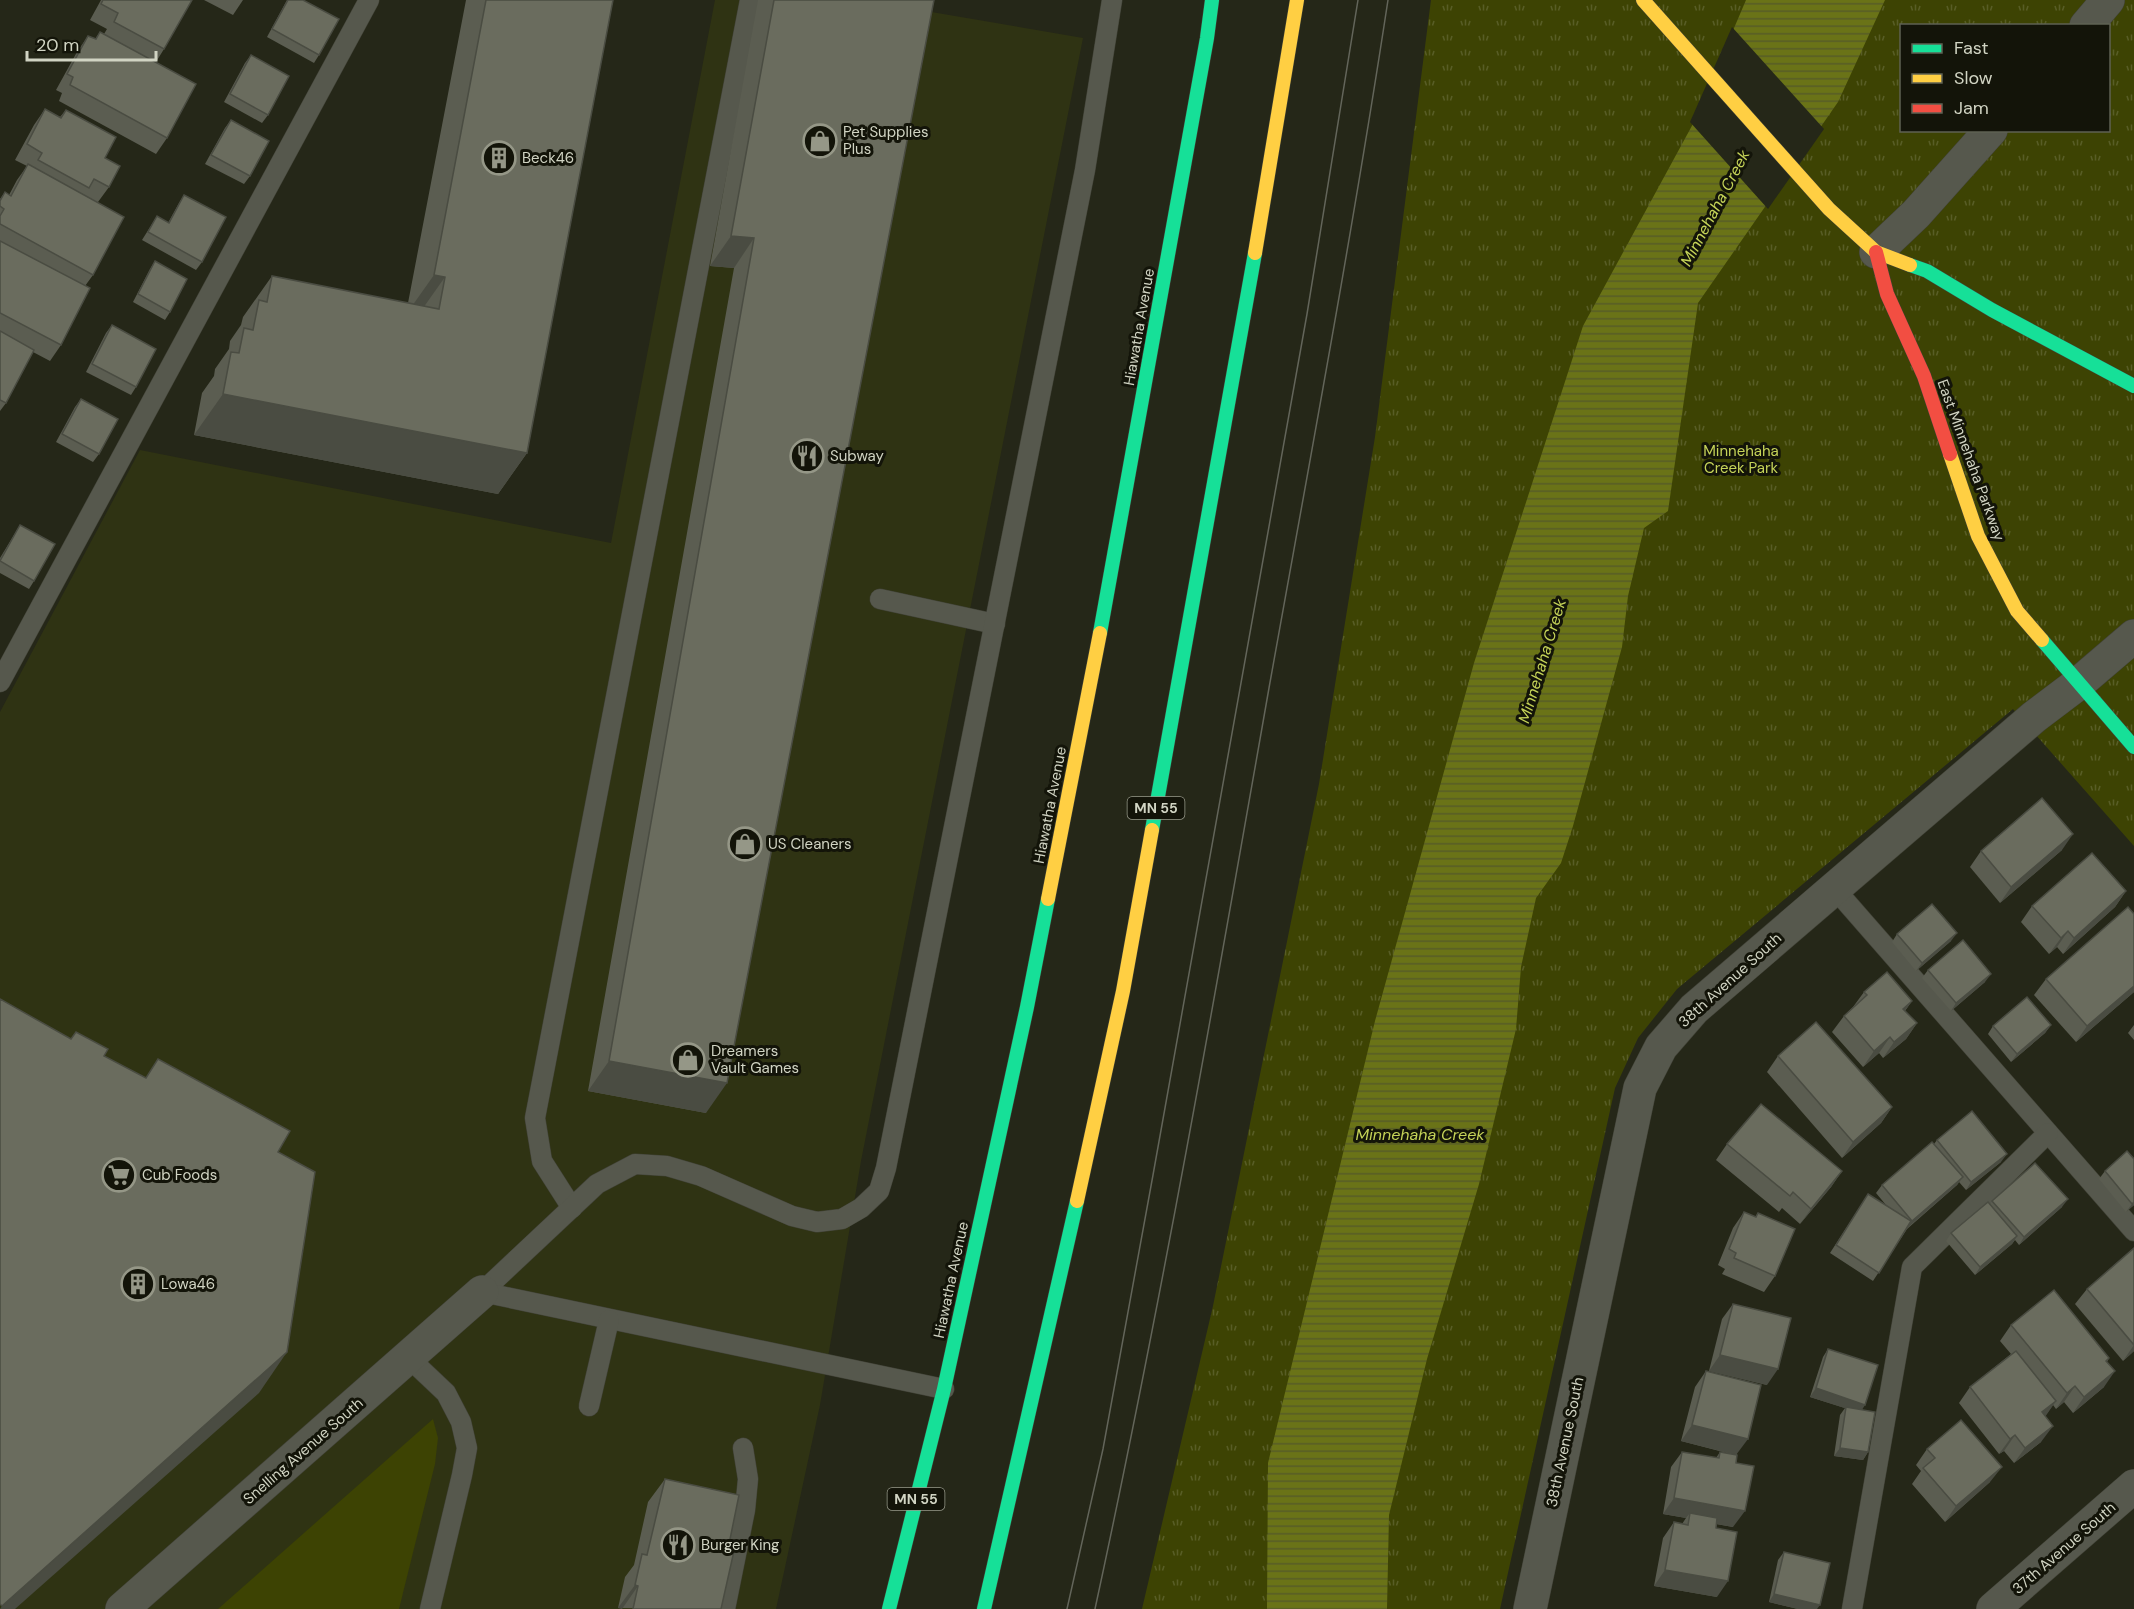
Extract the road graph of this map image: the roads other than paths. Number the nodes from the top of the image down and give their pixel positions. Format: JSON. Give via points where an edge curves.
{"nodes":[{"id":1,"x":369,"y":0,"type":"edge"},
{"id":2,"x":750,"y":0,"type":"edge"},
{"id":3,"x":1112,"y":0,"type":"edge"},
{"id":4,"x":1212,"y":0,"type":"edge"},
{"id":5,"x":1297,"y":0,"type":"edge"},
{"id":6,"x":1643,"y":0,"type":"edge"},
{"id":7,"x":2108,"y":0,"type":"edge"},
{"id":8,"x":2087,"y":24,"type":"edge"},
{"id":9,"x":1989,"y":132,"type":"edge"},
{"id":10,"x":1876,"y":252,"type":"junction"},
{"id":11,"x":2134,"y":386,"type":"edge"},
{"id":12,"x":880,"y":599,"type":"dead end"},
{"id":13,"x":995,"y":624,"type":"junction"},
{"id":14,"x":2134,"y":636,"type":"edge"},
{"id":15,"x":0,"y":682,"type":"edge"},
{"id":16,"x":2079,"y":683,"type":"junction"},
{"id":17,"x":2134,"y":747,"type":"edge"},
{"id":18,"x":1834,"y":888,"type":"junction"},
{"id":19,"x":2048,"y":1133,"type":"junction"},
{"id":20,"x":572,"y":1208,"type":"junction"},
{"id":21,"x":2134,"y":1231,"type":"edge"},
{"id":22,"x":482,"y":1292,"type":"junction"},
{"id":23,"x":609,"y":1320,"type":"junction"},
{"id":24,"x":409,"y":1358,"type":"junction"},
{"id":25,"x":944,"y":1389,"type":"junction"},
{"id":26,"x":589,"y":1406,"type":"dead end"},
{"id":27,"x":743,"y":1448,"type":"dead end"},
{"id":28,"x":2134,"y":1486,"type":"edge"},
{"id":29,"x":122,"y":1609,"type":"edge"},
{"id":30,"x":430,"y":1609,"type":"edge"},
{"id":31,"x":725,"y":1609,"type":"edge"},
{"id":32,"x":889,"y":1609,"type":"edge"},
{"id":33,"x":984,"y":1609,"type":"edge"},
{"id":34,"x":1530,"y":1609,"type":"edge"},
{"id":35,"x":1852,"y":1609,"type":"edge"},
{"id":36,"x":1993,"y":1609,"type":"edge"}],
"edges":[{"from":1,"to":15,"type":"lane"},
{"from":2,"to":20,"type":"lane","via":[[535,1118],[542,1161]]},
{"from":3,"to":13,"type":"lane","via":[[1084,170]]},
{"from":4,"to":25,"type":"main road","name":"Hiawatha Avenue","number":"MN 55","via":[[1117,548],[1027,1007]]},
{"from":5,"to":33,"type":"main road","number":"MN 55","via":[[1123,991]]},
{"from":6,"to":10,"type":"main road","via":[[1829,208]]},
{"from":7,"to":8,"type":"street"},
{"from":9,"to":10,"type":"street","via":[[1917,214]]},
{"from":10,"to":11,"type":"main road","via":[[1927,271]]},
{"from":10,"to":16,"type":"main road","name":"East Minnehaha Parkway","via":[[1887,294],[1924,376],[1978,536],[2017,611]]},
{"from":12,"to":13,"type":"lane"},
{"from":13,"to":20,"type":"lane","via":[[879,1191],[843,1219],[817,1222],[792,1216],[701,1176],[667,1166],[635,1164],[597,1184]]},
{"from":14,"to":16,"type":"street","name":"38th Avenue South"},
{"from":16,"to":17,"type":"main road","name":"East Minnehaha Parkway"},
{"from":16,"to":18,"type":"street","name":"38th Avenue South"},
{"from":18,"to":19,"type":"lane"},
{"from":18,"to":34,"type":"street","name":"38th Avenue South","via":[[1694,1009],[1660,1047],[1640,1088]]},
{"from":19,"to":21,"type":"lane"},
{"from":19,"to":35,"type":"lane","via":[[1912,1267]]},
{"from":20,"to":22,"type":"lane"},
{"from":22,"to":23,"type":"lane"},
{"from":22,"to":24,"type":"street","name":"Snelling Avenue South"},
{"from":23,"to":25,"type":"lane"},
{"from":23,"to":26,"type":"lane"},
{"from":24,"to":29,"type":"street","name":"Snelling Avenue South"},
{"from":24,"to":30,"type":"lane","via":[[447,1393],[461,1422],[467,1448]]},
{"from":25,"to":32,"type":"main road","name":"Hiawatha Avenue","number":"MN 55"},
{"from":27,"to":31,"type":"lane","via":[[748,1479],[745,1510]]},
{"from":28,"to":36,"type":"street","name":"37th Avenue South"}]}
